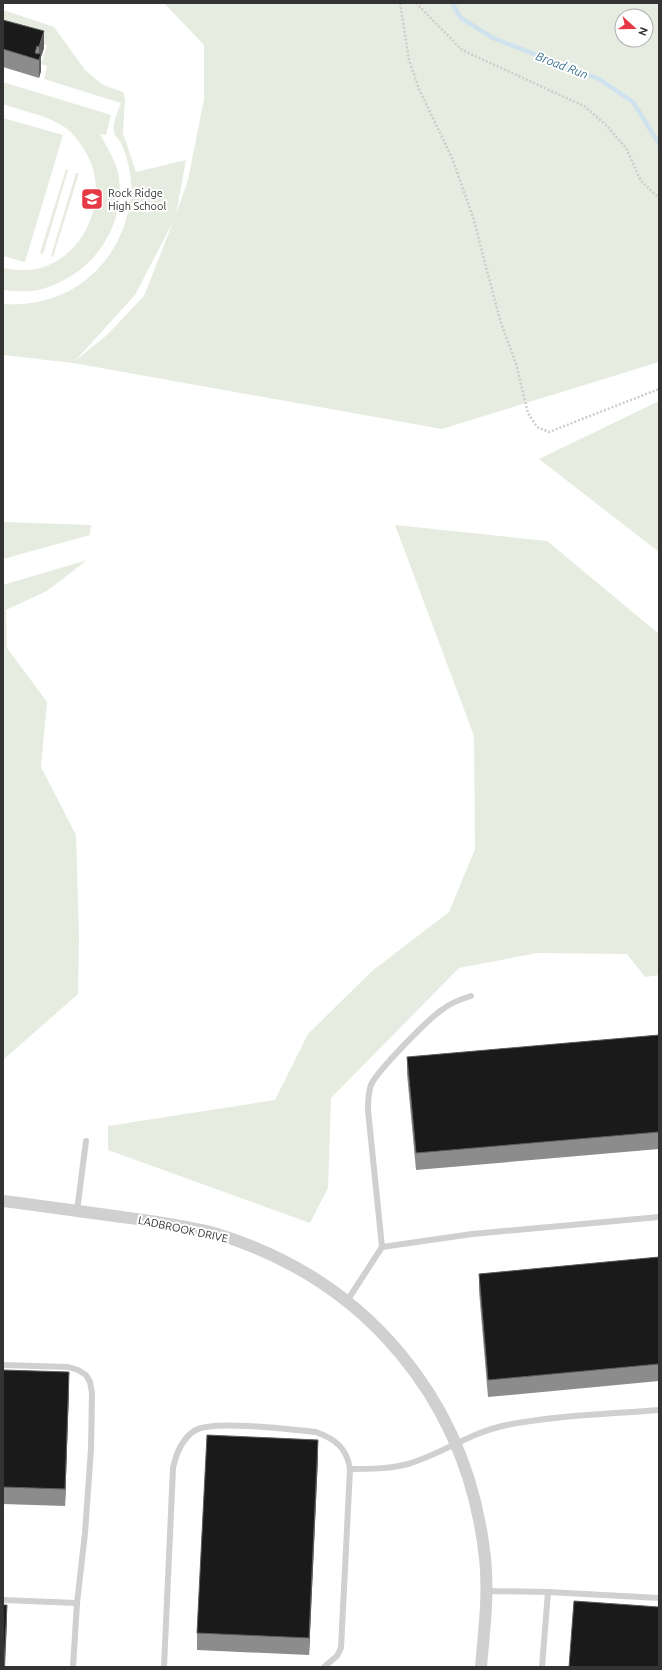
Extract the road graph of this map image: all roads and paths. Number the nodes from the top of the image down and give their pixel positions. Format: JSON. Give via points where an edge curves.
{"nodes":[{"id":1,"x":400,"y":3,"type":"edge"},
{"id":2,"x":416,"y":3,"type":"edge"},
{"id":3,"x":659,"y":198,"type":"edge"},
{"id":4,"x":659,"y":389,"type":"edge"},
{"id":5,"x":471,"y":996,"type":"dead end"},
{"id":6,"x":86,"y":1141,"type":"dead end"},
{"id":7,"x":3,"y":1201,"type":"edge"},
{"id":8,"x":77,"y":1211,"type":"junction"},
{"id":9,"x":659,"y":1217,"type":"edge"},
{"id":10,"x":382,"y":1247,"type":"junction"},
{"id":11,"x":347,"y":1301,"type":"junction"},
{"id":12,"x":3,"y":1365,"type":"edge"},
{"id":13,"x":659,"y":1410,"type":"edge"},
{"id":14,"x":456,"y":1443,"type":"junction"},
{"id":15,"x":350,"y":1469,"type":"junction"},
{"id":16,"x":486,"y":1591,"type":"junction"},
{"id":17,"x":548,"y":1592,"type":"junction"},
{"id":18,"x":659,"y":1598,"type":"edge"},
{"id":19,"x":3,"y":1600,"type":"edge"},
{"id":20,"x":77,"y":1603,"type":"junction"},
{"id":21,"x":73,"y":1667,"type":"edge"},
{"id":22,"x":164,"y":1667,"type":"edge"},
{"id":23,"x":324,"y":1667,"type":"edge"},
{"id":24,"x":481,"y":1667,"type":"edge"},
{"id":25,"x":542,"y":1667,"type":"edge"}],
"edges":[{"from":1,"to":4,"type":"path","via":[[412,67],[419,89],[452,158],[490,276],[500,320],[516,364],[528,413],[537,427],[549,432]]},
{"from":2,"to":3,"type":"path","via":[[462,50],[584,106],[607,126],[626,148],[641,181]]},
{"from":5,"to":10,"type":"lane","via":[[456,1001],[429,1020],[372,1085],[368,1110]]},
{"from":6,"to":8,"type":"lane"},
{"from":7,"to":8,"type":"street","name":"LADBROOK DRIVE"},
{"from":8,"to":11,"type":"street","name":"LADBROOK DRIVE","via":[[154,1221],[231,1239],[293,1266]]},
{"from":9,"to":10,"type":"lane","via":[[472,1234]]},
{"from":10,"to":11,"type":"lane"},
{"from":11,"to":14,"type":"street","name":"LADBROOK DRIVE","via":[[393,1344],[413,1368]]},
{"from":12,"to":20,"type":"lane","via":[[68,1367],[86,1375],[90,1382],[91,1449]]},
{"from":13,"to":14,"type":"lane","via":[[567,1417],[507,1425]]},
{"from":14,"to":15,"type":"lane","via":[[409,1464],[389,1468]]},
{"from":14,"to":16,"type":"street","name":"LADBROOK DRIVE","via":[[471,1482],[479,1520],[486,1559]]},
{"from":15,"to":22,"type":"lane","via":[[344,1450],[329,1437],[316,1432],[205,1426],[194,1431],[183,1441],[173,1468]]},
{"from":15,"to":23,"type":"lane","via":[[341,1648],[337,1656]]},
{"from":16,"to":17,"type":"lane"},
{"from":16,"to":24,"type":"street","name":"LADBROOK DRIVE"},
{"from":17,"to":18,"type":"lane"},
{"from":17,"to":25,"type":"lane"},
{"from":19,"to":20,"type":"lane"},
{"from":20,"to":21,"type":"lane"}]}
